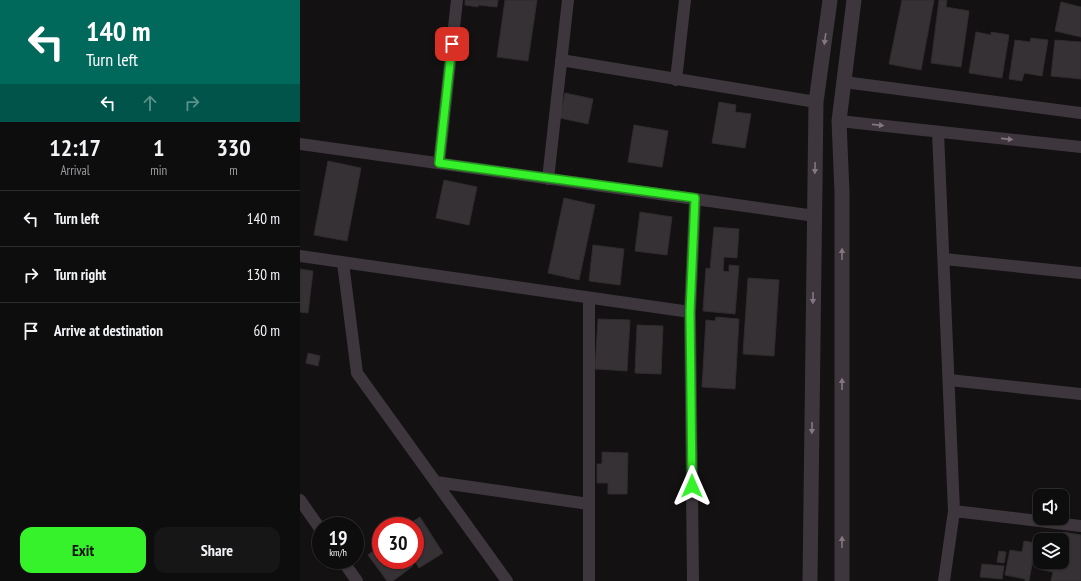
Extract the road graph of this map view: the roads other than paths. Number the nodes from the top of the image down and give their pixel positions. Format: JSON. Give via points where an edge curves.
{"nodes":[{"id":1,"x":458,"y":0,"type":"edge"},
{"id":2,"x":568,"y":0,"type":"edge"},
{"id":3,"x":685,"y":0,"type":"edge"},
{"id":4,"x":830,"y":0,"type":"edge"},
{"id":5,"x":854,"y":0,"type":"edge"},
{"id":6,"x":561,"y":60,"type":"junction"},
{"id":7,"x":676,"y":80,"type":"junction"},
{"id":8,"x":844,"y":82,"type":"junction"},
{"id":9,"x":816,"y":102,"type":"junction"},
{"id":10,"x":1081,"y":113,"type":"edge"},
{"id":11,"x":839,"y":121,"type":"junction"},
{"id":12,"x":938,"y":132,"type":"junction"},
{"id":13,"x":300,"y":139,"type":"edge"},
{"id":14,"x":300,"y":144,"type":"edge"},
{"id":15,"x":1081,"y":147,"type":"edge"},
{"id":16,"x":439,"y":163,"type":"junction"},
{"id":17,"x":548,"y":179,"type":"junction"},
{"id":18,"x":695,"y":198,"type":"junction"},
{"id":19,"x":815,"y":216,"type":"junction"},
{"id":20,"x":300,"y":256,"type":"edge"},
{"id":21,"x":944,"y":259,"type":"junction"},
{"id":22,"x":344,"y":263,"type":"junction"},
{"id":23,"x":1081,"y":273,"type":"edge"},
{"id":24,"x":589,"y":298,"type":"junction"},
{"id":25,"x":690,"y":312,"type":"junction"},
{"id":26,"x":949,"y":380,"type":"junction"},
{"id":27,"x":1081,"y":394,"type":"edge"},
{"id":28,"x":436,"y":482,"type":"junction"},
{"id":29,"x":300,"y":500,"type":"edge"},
{"id":30,"x":589,"y":504,"type":"junction"},
{"id":31,"x":954,"y":511,"type":"junction"},
{"id":32,"x":312,"y":517,"type":"edge"},
{"id":33,"x":1081,"y":526,"type":"edge"},
{"id":34,"x":348,"y":569,"type":"edge"},
{"id":35,"x":357,"y":581,"type":"edge"},
{"id":36,"x":507,"y":581,"type":"edge"},
{"id":37,"x":589,"y":581,"type":"edge"},
{"id":38,"x":693,"y":581,"type":"edge"},
{"id":39,"x":810,"y":581,"type":"edge"},
{"id":40,"x":842,"y":581,"type":"edge"},
{"id":41,"x":944,"y":581,"type":"edge"}],
"edges":[{"from":1,"to":16,"type":"street"},
{"from":2,"to":6,"type":"street"},
{"from":3,"to":7,"type":"street"},
{"from":4,"to":9,"type":"street","one_way":true},
{"from":5,"to":8,"type":"street"},
{"from":6,"to":7,"type":"street"},
{"from":6,"to":17,"type":"street"},
{"from":7,"to":9,"type":"street"},
{"from":8,"to":10,"type":"street"},
{"from":8,"to":11,"type":"street"},
{"from":9,"to":19,"type":"street","one_way":true},
{"from":11,"to":12,"type":"street","one_way":true},
{"from":40,"to":11,"type":"street","one_way":true,"via":[[842,192]]},
{"from":12,"to":15,"type":"street","one_way":true},
{"from":12,"to":21,"type":"street"},
{"from":13,"to":14,"type":"street"},
{"from":14,"to":16,"type":"street"},
{"from":16,"to":17,"type":"street"},
{"from":17,"to":18,"type":"street"},
{"from":18,"to":19,"type":"street"},
{"from":18,"to":25,"type":"street"},
{"from":19,"to":39,"type":"street","one_way":true},
{"from":20,"to":22,"type":"street"},
{"from":21,"to":23,"type":"street"},
{"from":21,"to":26,"type":"street"},
{"from":22,"to":24,"type":"street"},
{"from":22,"to":28,"type":"street","via":[[357,373]]},
{"from":24,"to":25,"type":"street"},
{"from":24,"to":30,"type":"street"},
{"from":25,"to":38,"type":"street"},
{"from":26,"to":27,"type":"street"},
{"from":26,"to":31,"type":"street"},
{"from":28,"to":30,"type":"street"},
{"from":28,"to":36,"type":"street"},
{"from":29,"to":32,"type":"street"},
{"from":30,"to":37,"type":"street"},
{"from":31,"to":33,"type":"street"},
{"from":31,"to":41,"type":"street"},
{"from":34,"to":35,"type":"street"}]}
